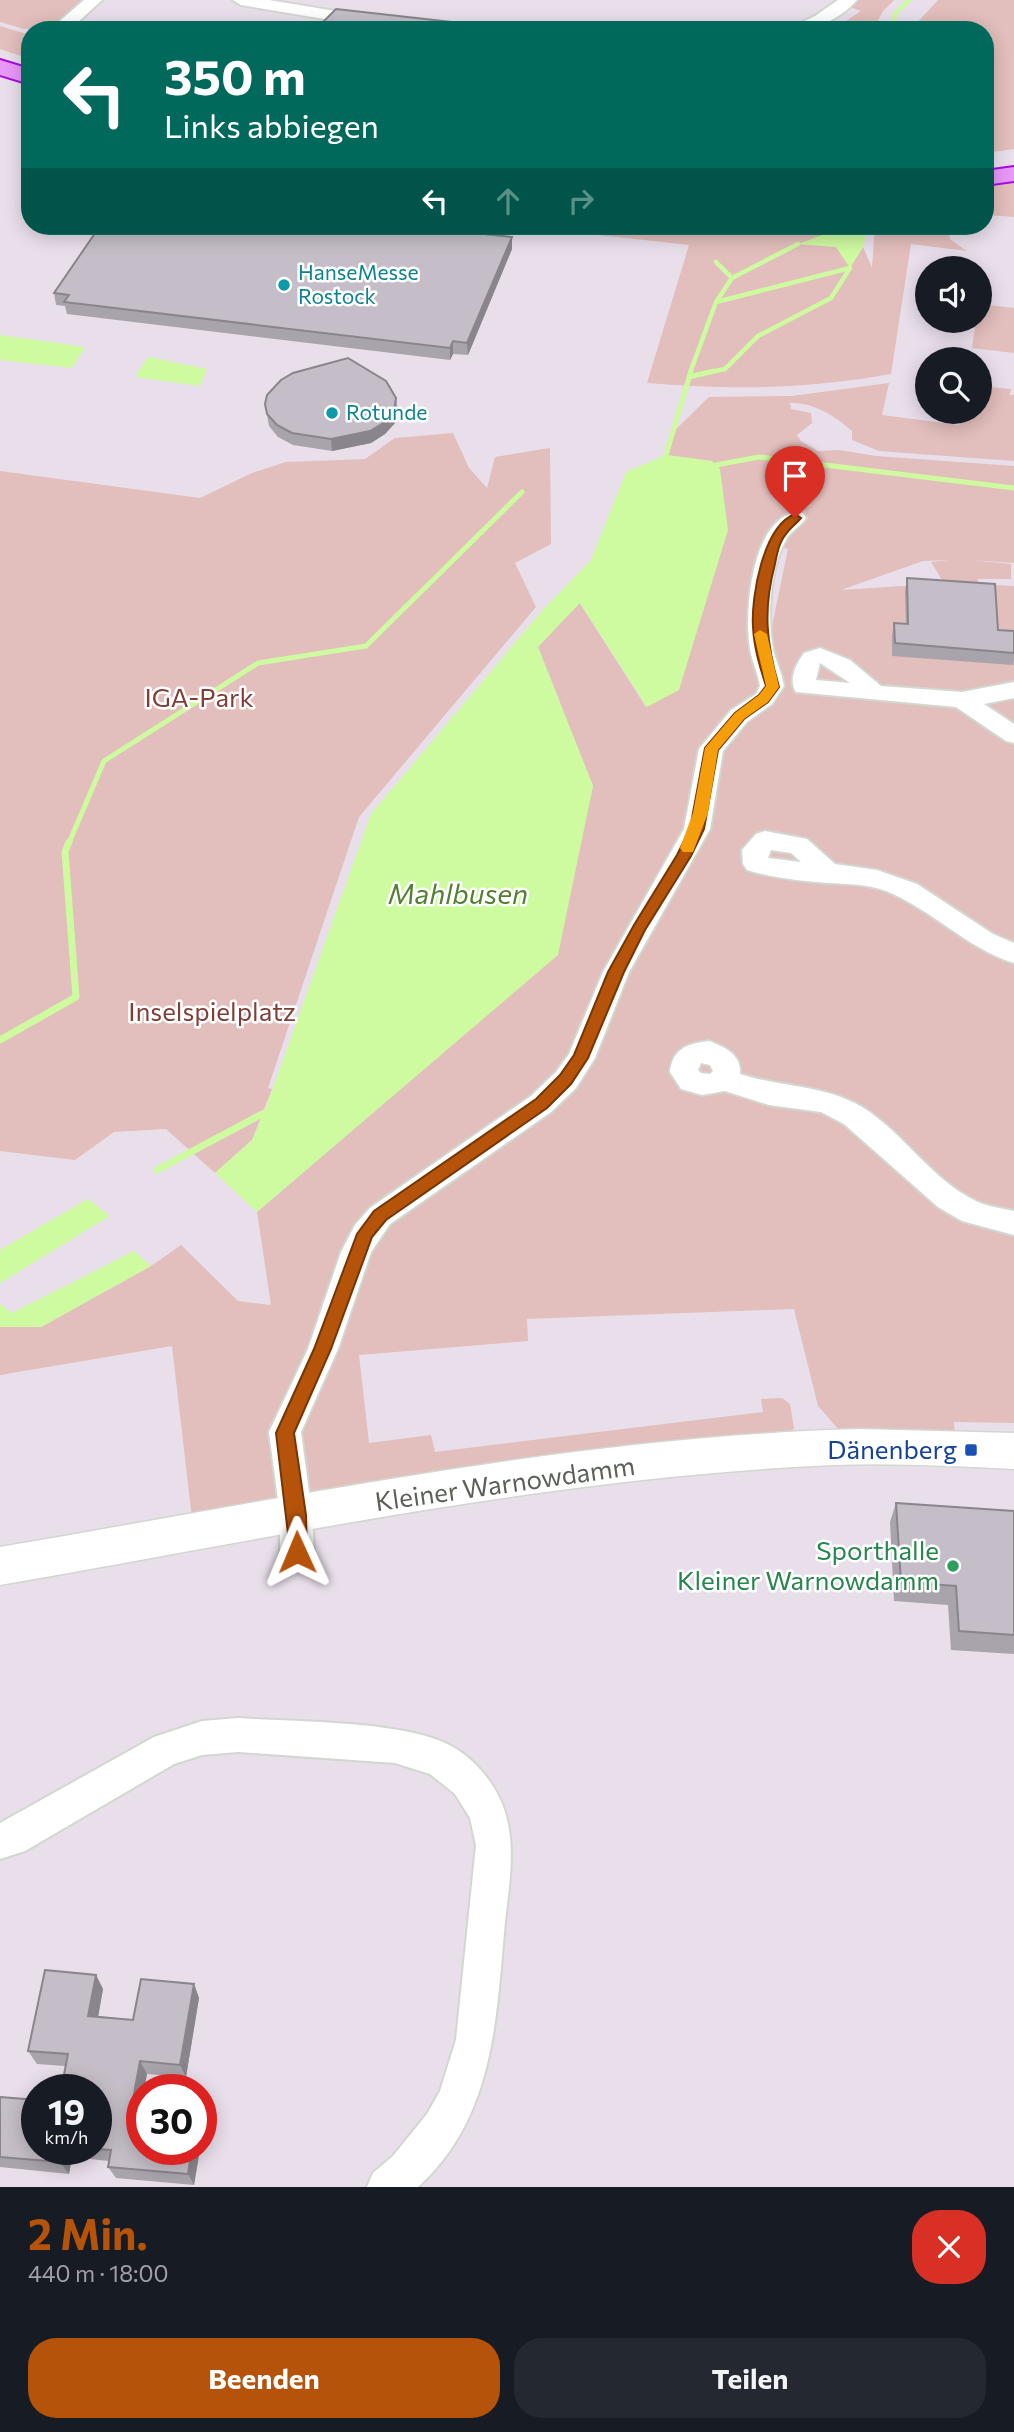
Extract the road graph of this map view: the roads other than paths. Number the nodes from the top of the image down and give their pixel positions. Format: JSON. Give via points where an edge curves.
{"nodes":[{"id":1,"x":94,"y":0,"type":"edge"},
{"id":2,"x":241,"y":0,"type":"edge"},
{"id":3,"x":849,"y":0,"type":"edge"},
{"id":4,"x":69,"y":21,"type":"edge"},
{"id":5,"x":372,"y":21,"type":"edge"},
{"id":6,"x":816,"y":21,"type":"edge"},
{"id":7,"x":0,"y":67,"type":"edge"},
{"id":8,"x":21,"y":74,"type":"edge"},
{"id":9,"x":0,"y":81,"type":"edge"},
{"id":10,"x":21,"y":88,"type":"edge"},
{"id":11,"x":1014,"y":159,"type":"edge"},
{"id":12,"x":994,"y":161,"type":"edge"},
{"id":13,"x":1014,"y":174,"type":"edge"},
{"id":14,"x":994,"y":178,"type":"edge"},
{"id":15,"x":1014,"y":179,"type":"edge"},
{"id":16,"x":994,"y":180,"type":"edge"},
{"id":17,"x":795,"y":518,"type":"dead end"},
{"id":18,"x":1014,"y":690,"type":"edge"},
{"id":19,"x":874,"y":692,"type":"dead end"},
{"id":20,"x":962,"y":701,"type":"junction"},
{"id":21,"x":1014,"y":735,"type":"edge"},
{"id":22,"x":829,"y":874,"type":"dead end"},
{"id":23,"x":1014,"y":953,"type":"edge"},
{"id":24,"x":724,"y":1080,"type":"dead end"},
{"id":25,"x":1014,"y":1223,"type":"edge"},
{"id":26,"x":1014,"y":1451,"type":"edge"},
{"id":27,"x":297,"y":1534,"type":"junction"},
{"id":28,"x":0,"y":1566,"type":"edge"},
{"id":29,"x":0,"y":1841,"type":"edge"},
{"id":30,"x":387,"y":2187,"type":"edge"}],
"edges":[{"from":1,"to":4,"type":"street"},
{"from":2,"to":5,"type":"street"},
{"from":3,"to":6,"type":"street"},
{"from":7,"to":8,"type":"highway"},
{"from":9,"to":10,"type":"highway"},
{"from":11,"to":12,"type":"highway"},
{"from":13,"to":14,"type":"highway"},
{"from":15,"to":16,"type":"highway"},
{"from":17,"to":27,"type":"street","via":[[773,545],[765,578],[759,625],[772,687],[711,748],[697,829],[616,972],[581,1058],[541,1104],[380,1216],[365,1234],[323,1349],[285,1433]]},
{"from":18,"to":20,"type":"street"},
{"from":19,"to":20,"type":"street"},
{"from":20,"to":21,"type":"street"},
{"from":22,"to":23,"type":"street","via":[[896,884]]},
{"from":24,"to":25,"type":"street","via":[[769,1094],[804,1097],[854,1116],[948,1199],[972,1213]]},
{"from":26,"to":27,"type":"street","name":"Kleiner Warnowdamm","via":[[810,1448],[664,1461],[530,1478]]},
{"from":27,"to":28,"type":"street","name":"Kleiner Warnowdamm"},
{"from":29,"to":30,"type":"street","via":[[166,1749],[202,1738],[238,1735],[395,1746],[440,1759],[468,1782],[487,1812],[494,1845],[475,2040],[457,2099],[441,2128]]}]}
